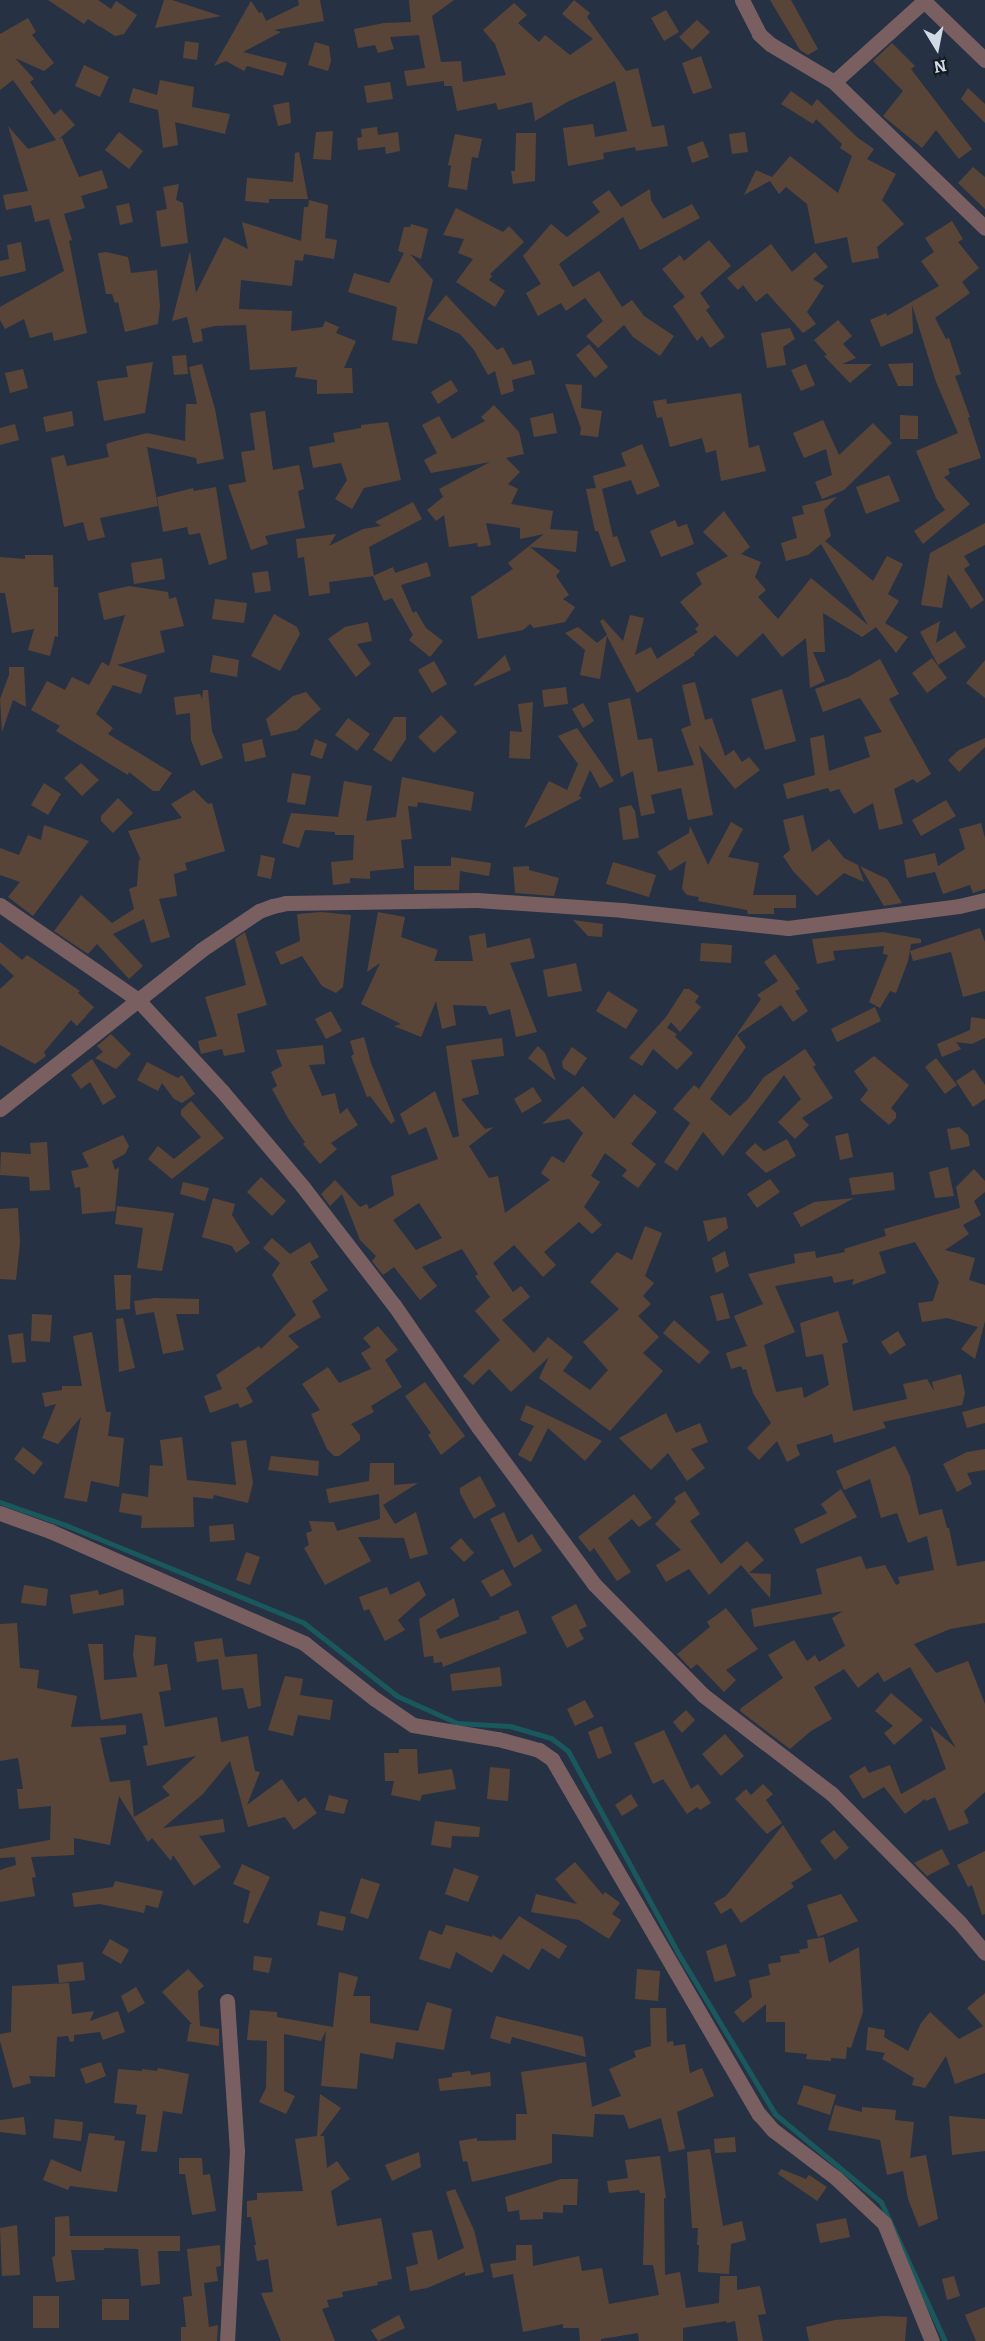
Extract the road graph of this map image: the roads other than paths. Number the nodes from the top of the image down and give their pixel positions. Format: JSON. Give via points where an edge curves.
{"nodes":[{"id":1,"x":742,"y":0,"type":"edge"},
{"id":2,"x":924,"y":1,"type":"edge"},
{"id":3,"x":985,"y":60,"type":"edge"},
{"id":4,"x":834,"y":82,"type":"junction"},
{"id":5,"x":985,"y":228,"type":"edge"},
{"id":6,"x":985,"y":900,"type":"edge"},
{"id":7,"x":0,"y":905,"type":"edge"},
{"id":8,"x":138,"y":1000,"type":"junction"},
{"id":9,"x":0,"y":1109,"type":"edge"},
{"id":10,"x":0,"y":1513,"type":"edge"},
{"id":11,"x":985,"y":1953,"type":"edge"},
{"id":12,"x":227,"y":2001,"type":"dead end"},
{"id":13,"x":227,"y":2341,"type":"edge"},
{"id":14,"x":932,"y":2341,"type":"edge"}],
"edges":[{"from":1,"to":4,"type":"street","via":[[759,34],[770,45]]},
{"from":2,"to":3,"type":"street"},
{"from":2,"to":4,"type":"street"},
{"from":4,"to":5,"type":"street"},
{"from":6,"to":8,"type":"street","via":[[788,928],[477,900],[286,903],[259,911]]},
{"from":7,"to":8,"type":"street"},
{"from":8,"to":9,"type":"street"},
{"from":8,"to":11,"type":"street","via":[[303,1187],[394,1305],[478,1428],[594,1584],[703,1695],[832,1794]]},
{"from":10,"to":14,"type":"street","via":[[50,1531],[304,1643],[413,1725],[498,1739],[538,1750],[552,1759],[759,2114],[884,2223]]},
{"from":12,"to":13,"type":"street","via":[[237,2151]]}]}
